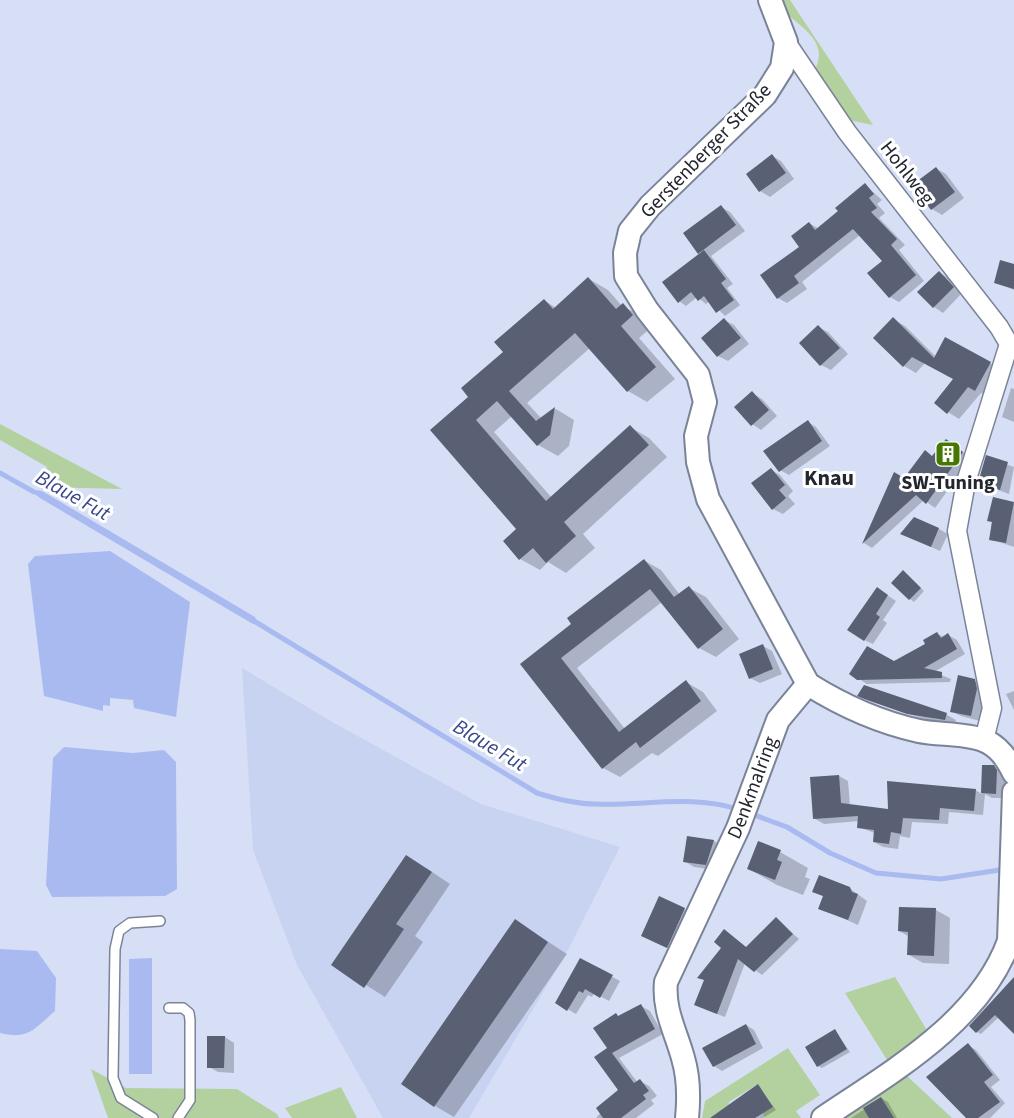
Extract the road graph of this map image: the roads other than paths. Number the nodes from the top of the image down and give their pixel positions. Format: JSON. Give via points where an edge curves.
{"nodes":[{"id":1,"x":770,"y":0,"type":"edge"},
{"id":2,"x":786,"y":42,"type":"junction"},
{"id":3,"x":808,"y":684,"type":"junction"},
{"id":4,"x":984,"y":740,"type":"junction"},
{"id":5,"x":1014,"y":773,"type":"edge"},
{"id":6,"x":1014,"y":792,"type":"edge"},
{"id":7,"x":160,"y":921,"type":"dead end"},
{"id":8,"x":169,"y":1008,"type":"dead end"},
{"id":9,"x":153,"y":1118,"type":"edge"},
{"id":10,"x":178,"y":1118,"type":"edge"},
{"id":11,"x":687,"y":1118,"type":"edge"},
{"id":12,"x":823,"y":1118,"type":"edge"}],
"edges":[{"from":1,"to":2,"type":"street"},
{"from":2,"to":3,"type":"street","name":"Gerstenberger Straße","via":[[782,68],[765,95],[650,206],[630,231],[625,253],[626,276],[647,310],[698,375],[705,402],[696,436],[698,462],[708,499]]},
{"from":2,"to":4,"type":"street","name":"Hohlweg","via":[[847,132],[1009,344],[966,482],[957,531],[992,708]]},
{"from":3,"to":4,"type":"street","via":[[880,721]]},
{"from":3,"to":11,"type":"street","name":"Denkmalring","via":[[778,720],[738,828],[666,982],[664,998],[688,1079]]},
{"from":4,"to":5,"type":"street","via":[[1004,754]]},
{"from":6,"to":12,"type":"street","via":[[1009,941],[1002,961],[953,1022],[893,1071]]},
{"from":7,"to":9,"type":"lane","via":[[130,923],[119,931],[115,949],[113,1078],[122,1098]]},
{"from":8,"to":10,"type":"lane","via":[[183,1008],[190,1020],[190,1100]]}]}
